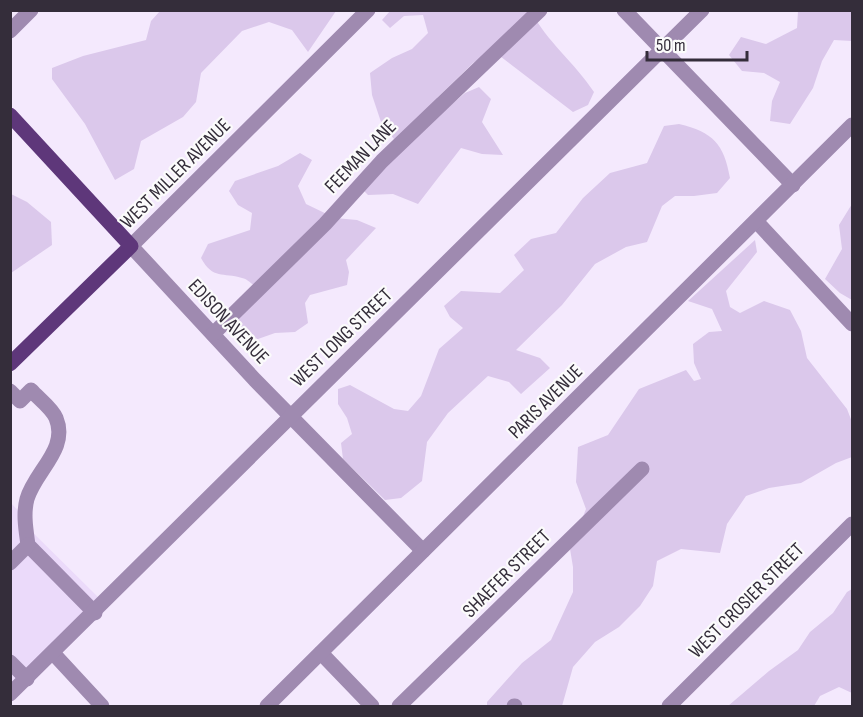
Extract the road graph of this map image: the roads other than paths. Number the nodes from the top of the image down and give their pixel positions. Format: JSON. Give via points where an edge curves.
{"nodes":[{"id":1,"x":31,"y":10,"type":"edge"},
{"id":2,"x":368,"y":10,"type":"edge"},
{"id":3,"x":540,"y":10,"type":"edge"},
{"id":4,"x":624,"y":10,"type":"edge"},
{"id":5,"x":702,"y":10,"type":"edge"},
{"id":6,"x":10,"y":31,"type":"edge"},
{"id":7,"x":662,"y":50,"type":"junction"},
{"id":8,"x":10,"y":115,"type":"edge"},
{"id":9,"x":852,"y":125,"type":"edge"},
{"id":10,"x":793,"y":185,"type":"junction"},
{"id":11,"x":756,"y":221,"type":"junction"},
{"id":12,"x":131,"y":246,"type":"junction"},
{"id":13,"x":852,"y":324,"type":"edge"},
{"id":14,"x":213,"y":334,"type":"junction"},
{"id":15,"x":10,"y":364,"type":"edge"},
{"id":16,"x":14,"y":401,"type":"edge"},
{"id":17,"x":290,"y":416,"type":"junction"},
{"id":18,"x":642,"y":469,"type":"dead end"},
{"id":19,"x":852,"y":524,"type":"edge"},
{"id":20,"x":28,"y":545,"type":"junction"},
{"id":21,"x":423,"y":551,"type":"junction"},
{"id":22,"x":10,"y":563,"type":"edge"},
{"id":23,"x":95,"y":613,"type":"junction"},
{"id":24,"x":53,"y":653,"type":"junction"},
{"id":25,"x":321,"y":653,"type":"junction"},
{"id":26,"x":10,"y":662,"type":"edge"},
{"id":27,"x":27,"y":679,"type":"junction"},
{"id":28,"x":10,"y":694,"type":"edge"},
{"id":29,"x":102,"y":706,"type":"edge"},
{"id":30,"x":267,"y":706,"type":"edge"},
{"id":31,"x":372,"y":706,"type":"edge"},
{"id":32,"x":399,"y":706,"type":"edge"},
{"id":33,"x":669,"y":706,"type":"edge"}],
"edges":[{"from":1,"to":6,"type":"street"},
{"from":2,"to":12,"type":"street","name":"WEST MILLER AVENUE"},
{"from":3,"to":14,"type":"street","name":"FEEMAN LANE","via":[[382,161],[325,224]]},
{"from":4,"to":7,"type":"street"},
{"from":5,"to":7,"type":"street","name":"WEST LONG STREET"},
{"from":7,"to":10,"type":"street"},
{"from":7,"to":17,"type":"street","name":"WEST LONG STREET"},
{"from":8,"to":12,"type":"main road","name":"EDISON AVENUE"},
{"from":9,"to":10,"type":"street","name":"PARIS AVENUE"},
{"from":10,"to":11,"type":"street","name":"PARIS AVENUE"},
{"from":11,"to":13,"type":"street"},
{"from":11,"to":21,"type":"street","name":"PARIS AVENUE"},
{"from":12,"to":14,"type":"street","name":"EDISON AVENUE"},
{"from":12,"to":15,"type":"main road","name":"WEST MILLER AVENUE"},
{"from":14,"to":17,"type":"street","name":"EDISON AVENUE"},
{"from":16,"to":20,"type":"street","via":[[31,390],[56,417],[59,432],[57,450],[27,498]]},
{"from":17,"to":21,"type":"street","name":"EDISON AVENUE"},
{"from":17,"to":23,"type":"street","name":"WEST LONG STREET"},
{"from":18,"to":32,"type":"street","name":"SHAEFER STREET"},
{"from":19,"to":33,"type":"street","name":"WEST CROSIER STREET"},
{"from":20,"to":22,"type":"street"},
{"from":20,"to":23,"type":"street"},
{"from":21,"to":25,"type":"street","name":"PARIS AVENUE"},
{"from":23,"to":24,"type":"street","name":"WEST LONG STREET"},
{"from":24,"to":27,"type":"street","name":"WEST LONG STREET"},
{"from":24,"to":29,"type":"street"},
{"from":25,"to":30,"type":"street","name":"PARIS AVENUE"},
{"from":25,"to":31,"type":"street"},
{"from":26,"to":27,"type":"street"},
{"from":27,"to":28,"type":"street","name":"WEST LONG STREET"}]}
